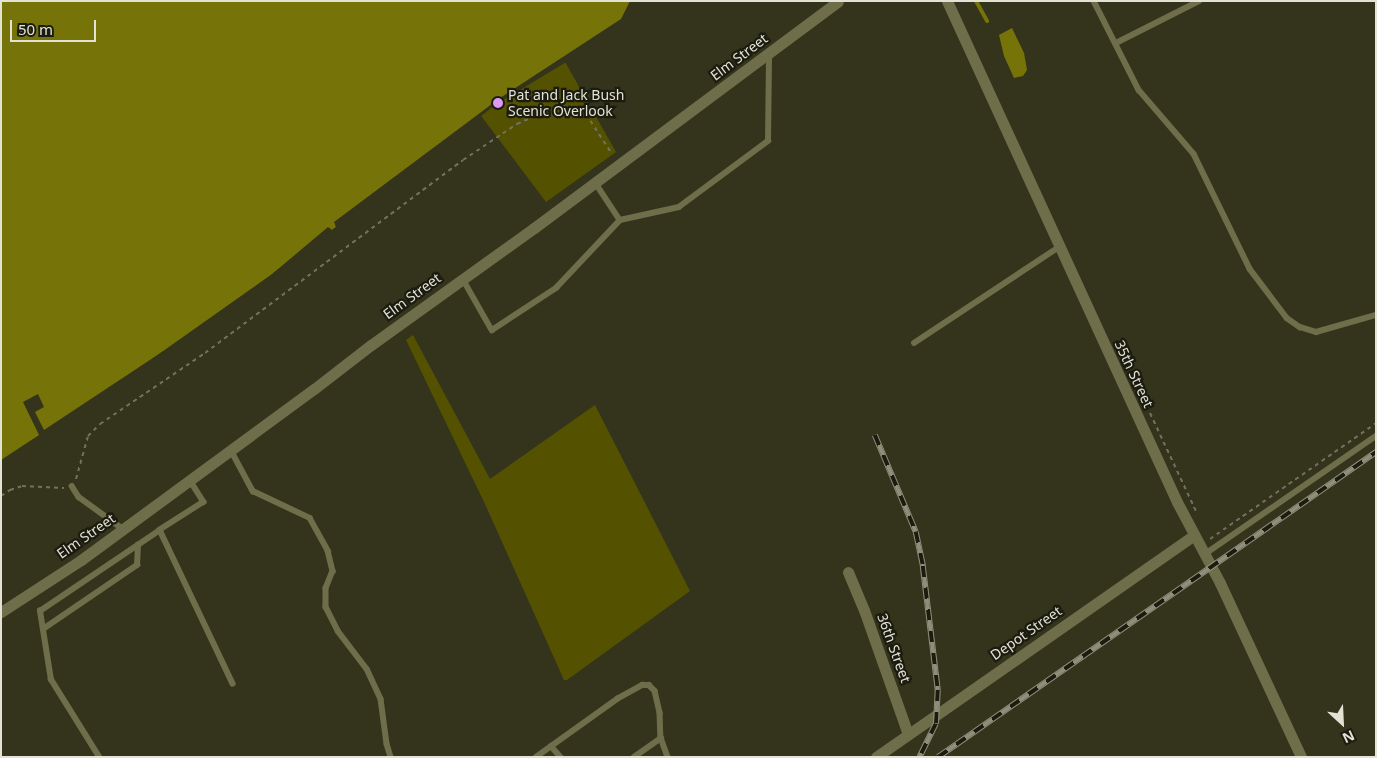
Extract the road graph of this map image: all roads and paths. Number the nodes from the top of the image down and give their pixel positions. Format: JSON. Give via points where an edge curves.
{"nodes":[{"id":1,"x":838,"y":1,"type":"edge"},
{"id":2,"x":947,"y":1,"type":"edge"},
{"id":3,"x":1094,"y":1,"type":"edge"},
{"id":4,"x":1199,"y":1,"type":"edge"},
{"id":5,"x":1116,"y":43,"type":"junction"},
{"id":6,"x":769,"y":53,"type":"junction"},
{"id":7,"x":614,"y":158,"type":"dead end"},
{"id":8,"x":595,"y":182,"type":"junction"},
{"id":9,"x":620,"y":220,"type":"junction"},
{"id":10,"x":1059,"y":247,"type":"junction"},
{"id":11,"x":462,"y":279,"type":"junction"},
{"id":12,"x":1376,"y":315,"type":"edge"},
{"id":13,"x":914,"y":343,"type":"dead end"},
{"id":14,"x":1146,"y":405,"type":"dead end"},
{"id":15,"x":1376,"y":423,"type":"edge"},
{"id":16,"x":1376,"y":436,"type":"edge"},
{"id":17,"x":231,"y":450,"type":"junction"},
{"id":18,"x":190,"y":480,"type":"junction"},
{"id":19,"x":72,"y":486,"type":"junction"},
{"id":20,"x":1,"y":496,"type":"edge"},
{"id":21,"x":1196,"y":512,"type":"dead end"},
{"id":22,"x":122,"y":529,"type":"junction"},
{"id":23,"x":160,"y":530,"type":"junction"},
{"id":24,"x":1194,"y":535,"type":"junction"},
{"id":25,"x":1209,"y":539,"type":"dead end"},
{"id":26,"x":138,"y":545,"type":"junction"},
{"id":27,"x":1205,"y":554,"type":"junction"},
{"id":28,"x":848,"y":572,"type":"dead end"},
{"id":29,"x":1,"y":612,"type":"edge"},
{"id":30,"x":43,"y":629,"type":"junction"},
{"id":31,"x":233,"y":684,"type":"dead end"},
{"id":32,"x":908,"y":734,"type":"junction"},
{"id":33,"x":661,"y":738,"type":"junction"},
{"id":34,"x":551,"y":746,"type":"junction"},
{"id":35,"x":99,"y":757,"type":"edge"},
{"id":36,"x":391,"y":757,"type":"edge"},
{"id":37,"x":536,"y":757,"type":"edge"},
{"id":38,"x":561,"y":757,"type":"edge"},
{"id":39,"x":634,"y":757,"type":"edge"},
{"id":40,"x":668,"y":757,"type":"edge"},
{"id":41,"x":876,"y":757,"type":"edge"},
{"id":42,"x":1301,"y":757,"type":"edge"}],
"edges":[{"from":1,"to":6,"type":"street","name":"Elm Street"},
{"from":2,"to":10,"type":"street","name":"35th Street"},
{"from":3,"to":5,"type":"lane"},
{"from":4,"to":5,"type":"lane"},
{"from":5,"to":12,"type":"lane","via":[[1139,90],[1194,154],[1250,269],[1287,318],[1300,328],[1316,332]]},
{"from":6,"to":8,"type":"street","name":"Elm Street"},
{"from":6,"to":9,"type":"lane","via":[[768,141],[679,207]]},
{"from":7,"to":19,"type":"path","via":[[586,114],[572,106],[556,107],[516,124],[205,353],[100,424],[88,436]]},
{"from":8,"to":9,"type":"lane"},
{"from":8,"to":11,"type":"street","name":"Elm Street"},
{"from":9,"to":11,"type":"lane","via":[[556,288],[492,330]]},
{"from":10,"to":13,"type":"lane"},
{"from":10,"to":24,"type":"street","name":"35th Street"},
{"from":11,"to":17,"type":"street","name":"Elm Street"},
{"from":14,"to":21,"type":"path"},
{"from":15,"to":25,"type":"path"},
{"from":16,"to":27,"type":"lane"},
{"from":17,"to":18,"type":"street","name":"Elm Street"},
{"from":17,"to":36,"type":"lane","via":[[253,491],[310,518],[328,551],[333,570],[326,588],[326,607],[338,631],[367,669],[381,700]]},
{"from":18,"to":22,"type":"street","name":"Elm Street"},
{"from":18,"to":23,"type":"lane","via":[[204,502]]},
{"from":19,"to":20,"type":"path","via":[[22,486]]},
{"from":19,"to":22,"type":"lane","via":[[79,497]]},
{"from":22,"to":29,"type":"street","name":"Elm Street"},
{"from":23,"to":26,"type":"lane"},
{"from":23,"to":31,"type":"lane"},
{"from":24,"to":27,"type":"street","name":"35th Street"},
{"from":24,"to":32,"type":"street","name":"Depot Street"},
{"from":26,"to":30,"type":"lane","via":[[137,565]]},
{"from":26,"to":30,"type":"lane","via":[[40,611]]},
{"from":27,"to":42,"type":"street","name":"35th Street"},
{"from":28,"to":32,"type":"street","name":"36th Street"},
{"from":30,"to":35,"type":"lane","via":[[52,680]]},
{"from":32,"to":41,"type":"street","name":"Depot Street"},
{"from":33,"to":34,"type":"lane","via":[[655,692],[649,685],[642,685]]},
{"from":33,"to":39,"type":"lane"},
{"from":33,"to":40,"type":"lane"},
{"from":34,"to":37,"type":"lane"},
{"from":34,"to":38,"type":"lane"}]}
